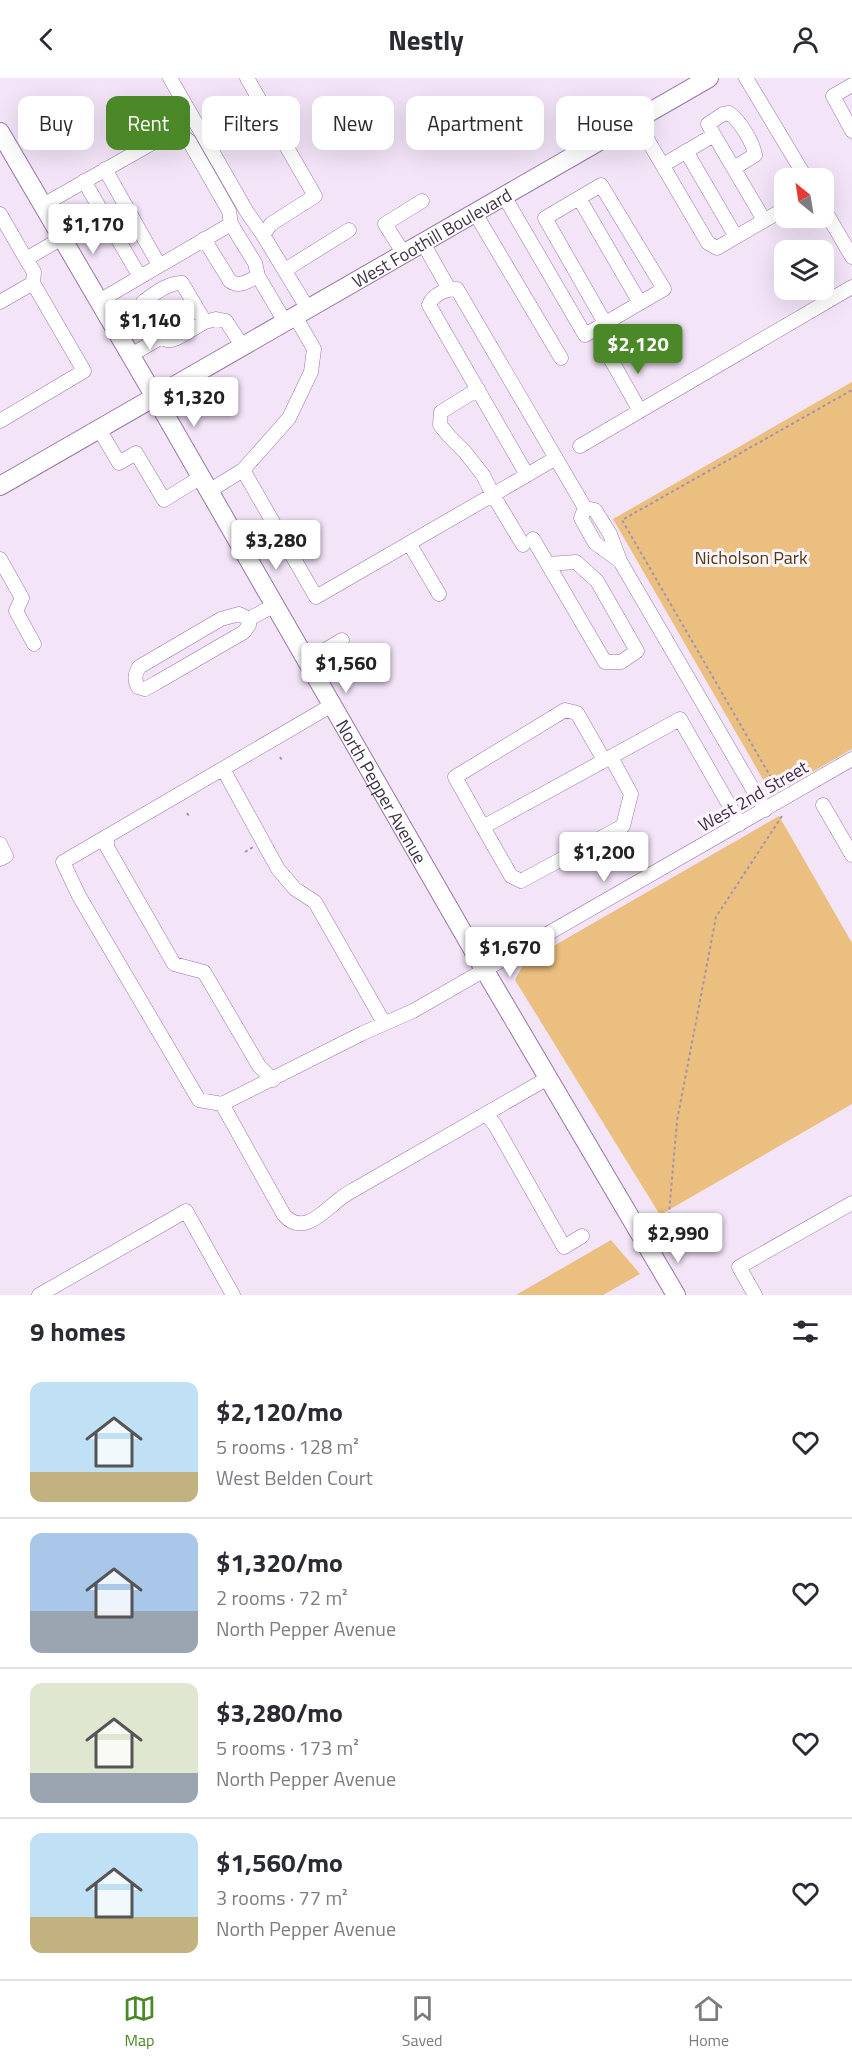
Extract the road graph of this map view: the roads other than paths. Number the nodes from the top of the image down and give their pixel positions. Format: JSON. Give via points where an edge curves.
{"nodes":[{"id":1,"x":170,"y":78,"type":"edge"},
{"id":2,"x":247,"y":78,"type":"edge"},
{"id":3,"x":709,"y":78,"type":"edge"},
{"id":4,"x":746,"y":78,"type":"edge"},
{"id":5,"x":852,"y":85,"type":"edge"},
{"id":6,"x":654,"y":110,"type":"edge"},
{"id":7,"x":852,"y":130,"type":"edge"},
{"id":8,"x":0,"y":132,"type":"edge"},
{"id":9,"x":714,"y":135,"type":"junction"},
{"id":10,"x":584,"y":150,"type":"edge"},
{"id":11,"x":654,"y":150,"type":"edge"},
{"id":12,"x":686,"y":151,"type":"junction"},
{"id":13,"x":663,"y":165,"type":"junction"},
{"id":14,"x":734,"y":168,"type":"junction"},
{"id":15,"x":800,"y":168,"type":"edge"},
{"id":16,"x":105,"y":169,"type":"junction"},
{"id":17,"x":84,"y":181,"type":"junction"},
{"id":18,"x":504,"y":196,"type":"junction"},
{"id":19,"x":579,"y":198,"type":"junction"},
{"id":20,"x":422,"y":201,"type":"dead end"},
{"id":21,"x":43,"y":205,"type":"junction"},
{"id":22,"x":475,"y":213,"type":"junction"},
{"id":23,"x":0,"y":214,"type":"edge"},
{"id":24,"x":774,"y":214,"type":"edge"},
{"id":25,"x":764,"y":220,"type":"junction"},
{"id":26,"x":231,"y":224,"type":"junction"},
{"id":27,"x":834,"y":226,"type":"edge"},
{"id":28,"x":349,"y":230,"type":"dead end"},
{"id":29,"x":263,"y":235,"type":"junction"},
{"id":30,"x":736,"y":237,"type":"junction"},
{"id":31,"x":62,"y":238,"type":"junction"},
{"id":32,"x":204,"y":239,"type":"junction"},
{"id":33,"x":423,"y":243,"type":"junction"},
{"id":34,"x":404,"y":254,"type":"junction"},
{"id":35,"x":852,"y":257,"type":"edge"},
{"id":36,"x":26,"y":259,"type":"junction"},
{"id":37,"x":159,"y":265,"type":"junction"},
{"id":38,"x":285,"y":270,"type":"junction"},
{"id":39,"x":258,"y":276,"type":"junction"},
{"id":40,"x":140,"y":277,"type":"junction"},
{"id":41,"x":33,"y":283,"type":"junction"},
{"id":42,"x":852,"y":287,"type":"edge"},
{"id":43,"x":449,"y":289,"type":"junction"},
{"id":44,"x":99,"y":301,"type":"junction"},
{"id":45,"x":0,"y":302,"type":"edge"},
{"id":46,"x":640,"y":303,"type":"junction"},
{"id":47,"x":142,"y":308,"type":"junction"},
{"id":48,"x":296,"y":316,"type":"junction"},
{"id":49,"x":206,"y":322,"type":"junction"},
{"id":50,"x":605,"y":323,"type":"junction"},
{"id":51,"x":113,"y":324,"type":"junction"},
{"id":52,"x":160,"y":338,"type":"junction"},
{"id":53,"x":243,"y":346,"type":"junction"},
{"id":54,"x":131,"y":355,"type":"junction"},
{"id":55,"x":609,"y":356,"type":"dead end"},
{"id":56,"x":561,"y":358,"type":"dead end"},
{"id":57,"x":478,"y":389,"type":"junction"},
{"id":58,"x":155,"y":397,"type":"junction"},
{"id":59,"x":640,"y":411,"type":"junction"},
{"id":60,"x":0,"y":421,"type":"edge"},
{"id":61,"x":99,"y":429,"type":"junction"},
{"id":62,"x":580,"y":446,"type":"dead end"},
{"id":63,"x":556,"y":458,"type":"junction"},
{"id":64,"x":243,"y":470,"type":"junction"},
{"id":65,"x":527,"y":475,"type":"junction"},
{"id":66,"x":205,"y":484,"type":"junction"},
{"id":67,"x":0,"y":486,"type":"edge"},
{"id":68,"x":493,"y":495,"type":"junction"},
{"id":69,"x":409,"y":543,"type":"junction"},
{"id":70,"x":0,"y":559,"type":"edge"},
{"id":71,"x":548,"y":564,"type":"junction"},
{"id":72,"x":439,"y":594,"type":"dead end"},
{"id":73,"x":275,"y":605,"type":"junction"},
{"id":74,"x":249,"y":619,"type":"junction"},
{"id":75,"x":342,"y":640,"type":"dead end"},
{"id":76,"x":34,"y":644,"type":"dead end"},
{"id":77,"x":307,"y":661,"type":"junction"},
{"id":78,"x":332,"y":705,"type":"junction"},
{"id":79,"x":607,"y":759,"type":"junction"},
{"id":80,"x":852,"y":759,"type":"edge"},
{"id":81,"x":223,"y":770,"type":"junction"},
{"id":82,"x":823,"y":805,"type":"dead end"},
{"id":83,"x":765,"y":810,"type":"junction"},
{"id":84,"x":740,"y":824,"type":"junction"},
{"id":85,"x":483,"y":826,"type":"junction"},
{"id":86,"x":846,"y":831,"type":"edge"},
{"id":87,"x":107,"y":836,"type":"junction"},
{"id":88,"x":0,"y":844,"type":"edge"},
{"id":89,"x":852,"y":855,"type":"edge"},
{"id":90,"x":0,"y":859,"type":"edge"},
{"id":91,"x":483,"y":969,"type":"junction"},
{"id":92,"x":384,"y":1023,"type":"junction"},
{"id":93,"x":548,"y":1078,"type":"junction"},
{"id":94,"x":273,"y":1080,"type":"junction"},
{"id":95,"x":222,"y":1104,"type":"junction"},
{"id":96,"x":486,"y":1114,"type":"junction"},
{"id":97,"x":852,"y":1203,"type":"edge"},
{"id":98,"x":582,"y":1236,"type":"dead end"},
{"id":99,"x":50,"y":1293,"type":"edge"},
{"id":100,"x":229,"y":1294,"type":"edge"},
{"id":101,"x":676,"y":1295,"type":"edge"},
{"id":102,"x":755,"y":1295,"type":"edge"}],
"edges":[{"from":1,"to":29,"type":"street"},
{"from":2,"to":29,"type":"street","via":[[315,196],[271,224]]},
{"from":3,"to":6,"type":"main road","name":"West Foothill Boulevard"},
{"from":4,"to":15,"type":"street"},
{"from":5,"to":7,"type":"street","via":[[832,96]]},
{"from":8,"to":21,"type":"main road","name":"North Pepper Avenue"},
{"from":9,"to":12,"type":"street"},
{"from":9,"to":14,"type":"street"},
{"from":9,"to":14,"type":"street","via":[[708,124],[723,114],[735,117],[755,155]]},
{"from":10,"to":18,"type":"main road","name":"West Foothill Boulevard"},
{"from":11,"to":13,"type":"street"},
{"from":12,"to":13,"type":"street"},
{"from":12,"to":30,"type":"street"},
{"from":13,"to":30,"type":"street","via":[[708,243],[717,248]]},
{"from":14,"to":25,"type":"street"},
{"from":16,"to":17,"type":"street"},
{"from":16,"to":26,"type":"street","via":[[170,133],[180,134],[189,141],[229,211]]},
{"from":16,"to":37,"type":"street"},
{"from":17,"to":21,"type":"street"},
{"from":17,"to":40,"type":"street"},
{"from":18,"to":22,"type":"main road","name":"West Foothill Boulevard"},
{"from":18,"to":50,"type":"street","via":[[585,335]]},
{"from":19,"to":46,"type":"street"},
{"from":19,"to":46,"type":"street","via":[[601,185],[664,289]]},
{"from":19,"to":50,"type":"street","via":[[545,218]]},
{"from":20,"to":34,"type":"street","via":[[385,224]]},
{"from":21,"to":31,"type":"main road","name":"North Pepper Avenue"},
{"from":22,"to":33,"type":"main road","name":"West Foothill Boulevard"},
{"from":22,"to":56,"type":"street"},
{"from":23,"to":36,"type":"street"},
{"from":24,"to":25,"type":"street"},
{"from":25,"to":30,"type":"street"},
{"from":26,"to":32,"type":"street"},
{"from":26,"to":39,"type":"street","via":[[255,263]]},
{"from":27,"to":35,"type":"street"},
{"from":28,"to":38,"type":"street"},
{"from":29,"to":38,"type":"street"},
{"from":31,"to":36,"type":"street"},
{"from":31,"to":44,"type":"main road","name":"North Pepper Avenue"},
{"from":32,"to":37,"type":"street"},
{"from":32,"to":39,"type":"street","via":[[234,284]]},
{"from":33,"to":34,"type":"main road","name":"West Foothill Boulevard"},
{"from":33,"to":43,"type":"street"},
{"from":34,"to":48,"type":"main road","name":"West Foothill Boulevard"},
{"from":36,"to":41,"type":"street","via":[[34,272]]},
{"from":37,"to":40,"type":"street"},
{"from":38,"to":48,"type":"street"},
{"from":39,"to":48,"type":"street"},
{"from":40,"to":44,"type":"street"},
{"from":41,"to":45,"type":"street"},
{"from":41,"to":60,"type":"street","via":[[84,371]]},
{"from":42,"to":59,"type":"street"},
{"from":43,"to":57,"type":"street","via":[[432,298],[429,305]]},
{"from":43,"to":63,"type":"street","via":[[457,289]]},
{"from":44,"to":51,"type":"main road","name":"North Pepper Avenue"},
{"from":46,"to":50,"type":"street"},
{"from":47,"to":49,"type":"street","via":[[152,296],[175,282],[182,283]]},
{"from":47,"to":51,"type":"street"},
{"from":47,"to":52,"type":"street"},
{"from":48,"to":53,"type":"main road","name":"West Foothill Boulevard"},
{"from":48,"to":64,"type":"street","via":[[314,349],[311,372],[289,418]]},
{"from":49,"to":52,"type":"street","via":[[174,340]]},
{"from":49,"to":53,"type":"street","via":[[226,321]]},
{"from":51,"to":54,"type":"main road","name":"North Pepper Avenue"},
{"from":52,"to":54,"type":"street"},
{"from":53,"to":58,"type":"main road","name":"West Foothill Boulevard"},
{"from":54,"to":58,"type":"main road","name":"North Pepper Avenue"},
{"from":55,"to":59,"type":"street"},
{"from":57,"to":65,"type":"street"},
{"from":57,"to":68,"type":"street","via":[[441,412],[440,425],[483,475]]},
{"from":58,"to":61,"type":"main road","name":"West Foothill Boulevard"},
{"from":58,"to":66,"type":"main road","name":"North Pepper Avenue"},
{"from":59,"to":62,"type":"street"},
{"from":61,"to":66,"type":"street","via":[[119,463],[136,453],[164,500]]},
{"from":61,"to":67,"type":"main road","name":"West Foothill Boulevard"},
{"from":63,"to":65,"type":"street"},
{"from":63,"to":83,"type":"street","via":[[585,508],[595,510],[610,534],[620,561]]},
{"from":64,"to":66,"type":"street"},
{"from":64,"to":69,"type":"street","via":[[316,597]]},
{"from":65,"to":68,"type":"street"},
{"from":66,"to":73,"type":"main road","name":"North Pepper Avenue"},
{"from":68,"to":69,"type":"street"},
{"from":68,"to":71,"type":"street"},
{"from":69,"to":72,"type":"street"},
{"from":70,"to":76,"type":"street","via":[[22,598],[16,611]]},
{"from":71,"to":71,"type":"street","via":[[605,662],[621,662],[637,651],[597,581],[576,562]]},
{"from":73,"to":74,"type":"street"},
{"from":73,"to":77,"type":"main road","name":"North Pepper Avenue"},
{"from":74,"to":74,"type":"street","via":[[239,614],[222,619],[139,667],[135,674],[138,687],[156,683],[244,632]]},
{"from":75,"to":77,"type":"street"},
{"from":77,"to":78,"type":"main road","name":"North Pepper Avenue"},
{"from":78,"to":81,"type":"street"},
{"from":78,"to":91,"type":"main road","name":"North Pepper Avenue"},
{"from":79,"to":84,"type":"street","via":[[680,719]]},
{"from":79,"to":85,"type":"street"},
{"from":79,"to":85,"type":"street","via":[[577,713],[565,710],[455,777]]},
{"from":79,"to":85,"type":"street","via":[[631,794],[623,826],[521,880],[511,876]]},
{"from":80,"to":83,"type":"street","name":"West 2nd Street"},
{"from":81,"to":87,"type":"street"},
{"from":81,"to":92,"type":"street","via":[[278,869],[295,889],[315,902]]},
{"from":82,"to":86,"type":"street"},
{"from":83,"to":84,"type":"street","name":"West 2nd Street"},
{"from":84,"to":91,"type":"street","name":"West 2nd Street"},
{"from":86,"to":89,"type":"street"},
{"from":87,"to":94,"type":"street","via":[[107,847],[174,964],[204,972],[259,1066]]},
{"from":87,"to":95,"type":"street","via":[[63,862],[199,1100]]},
{"from":88,"to":90,"type":"street","via":[[6,856]]},
{"from":91,"to":92,"type":"street","name":"West 2nd Street","via":[[413,1011]]},
{"from":91,"to":93,"type":"main road","name":"North Pepper Avenue"},
{"from":92,"to":94,"type":"street","name":"West 2nd Street"},
{"from":93,"to":96,"type":"street"},
{"from":93,"to":101,"type":"main road","name":"North Pepper Avenue"},
{"from":94,"to":95,"type":"street","name":"West 2nd Street"},
{"from":95,"to":96,"type":"street","via":[[284,1215],[296,1224],[316,1218],[357,1188]]},
{"from":96,"to":98,"type":"street","via":[[564,1247]]},
{"from":97,"to":102,"type":"street","via":[[739,1267]]},
{"from":99,"to":100,"type":"street","via":[[186,1211]]}]}
